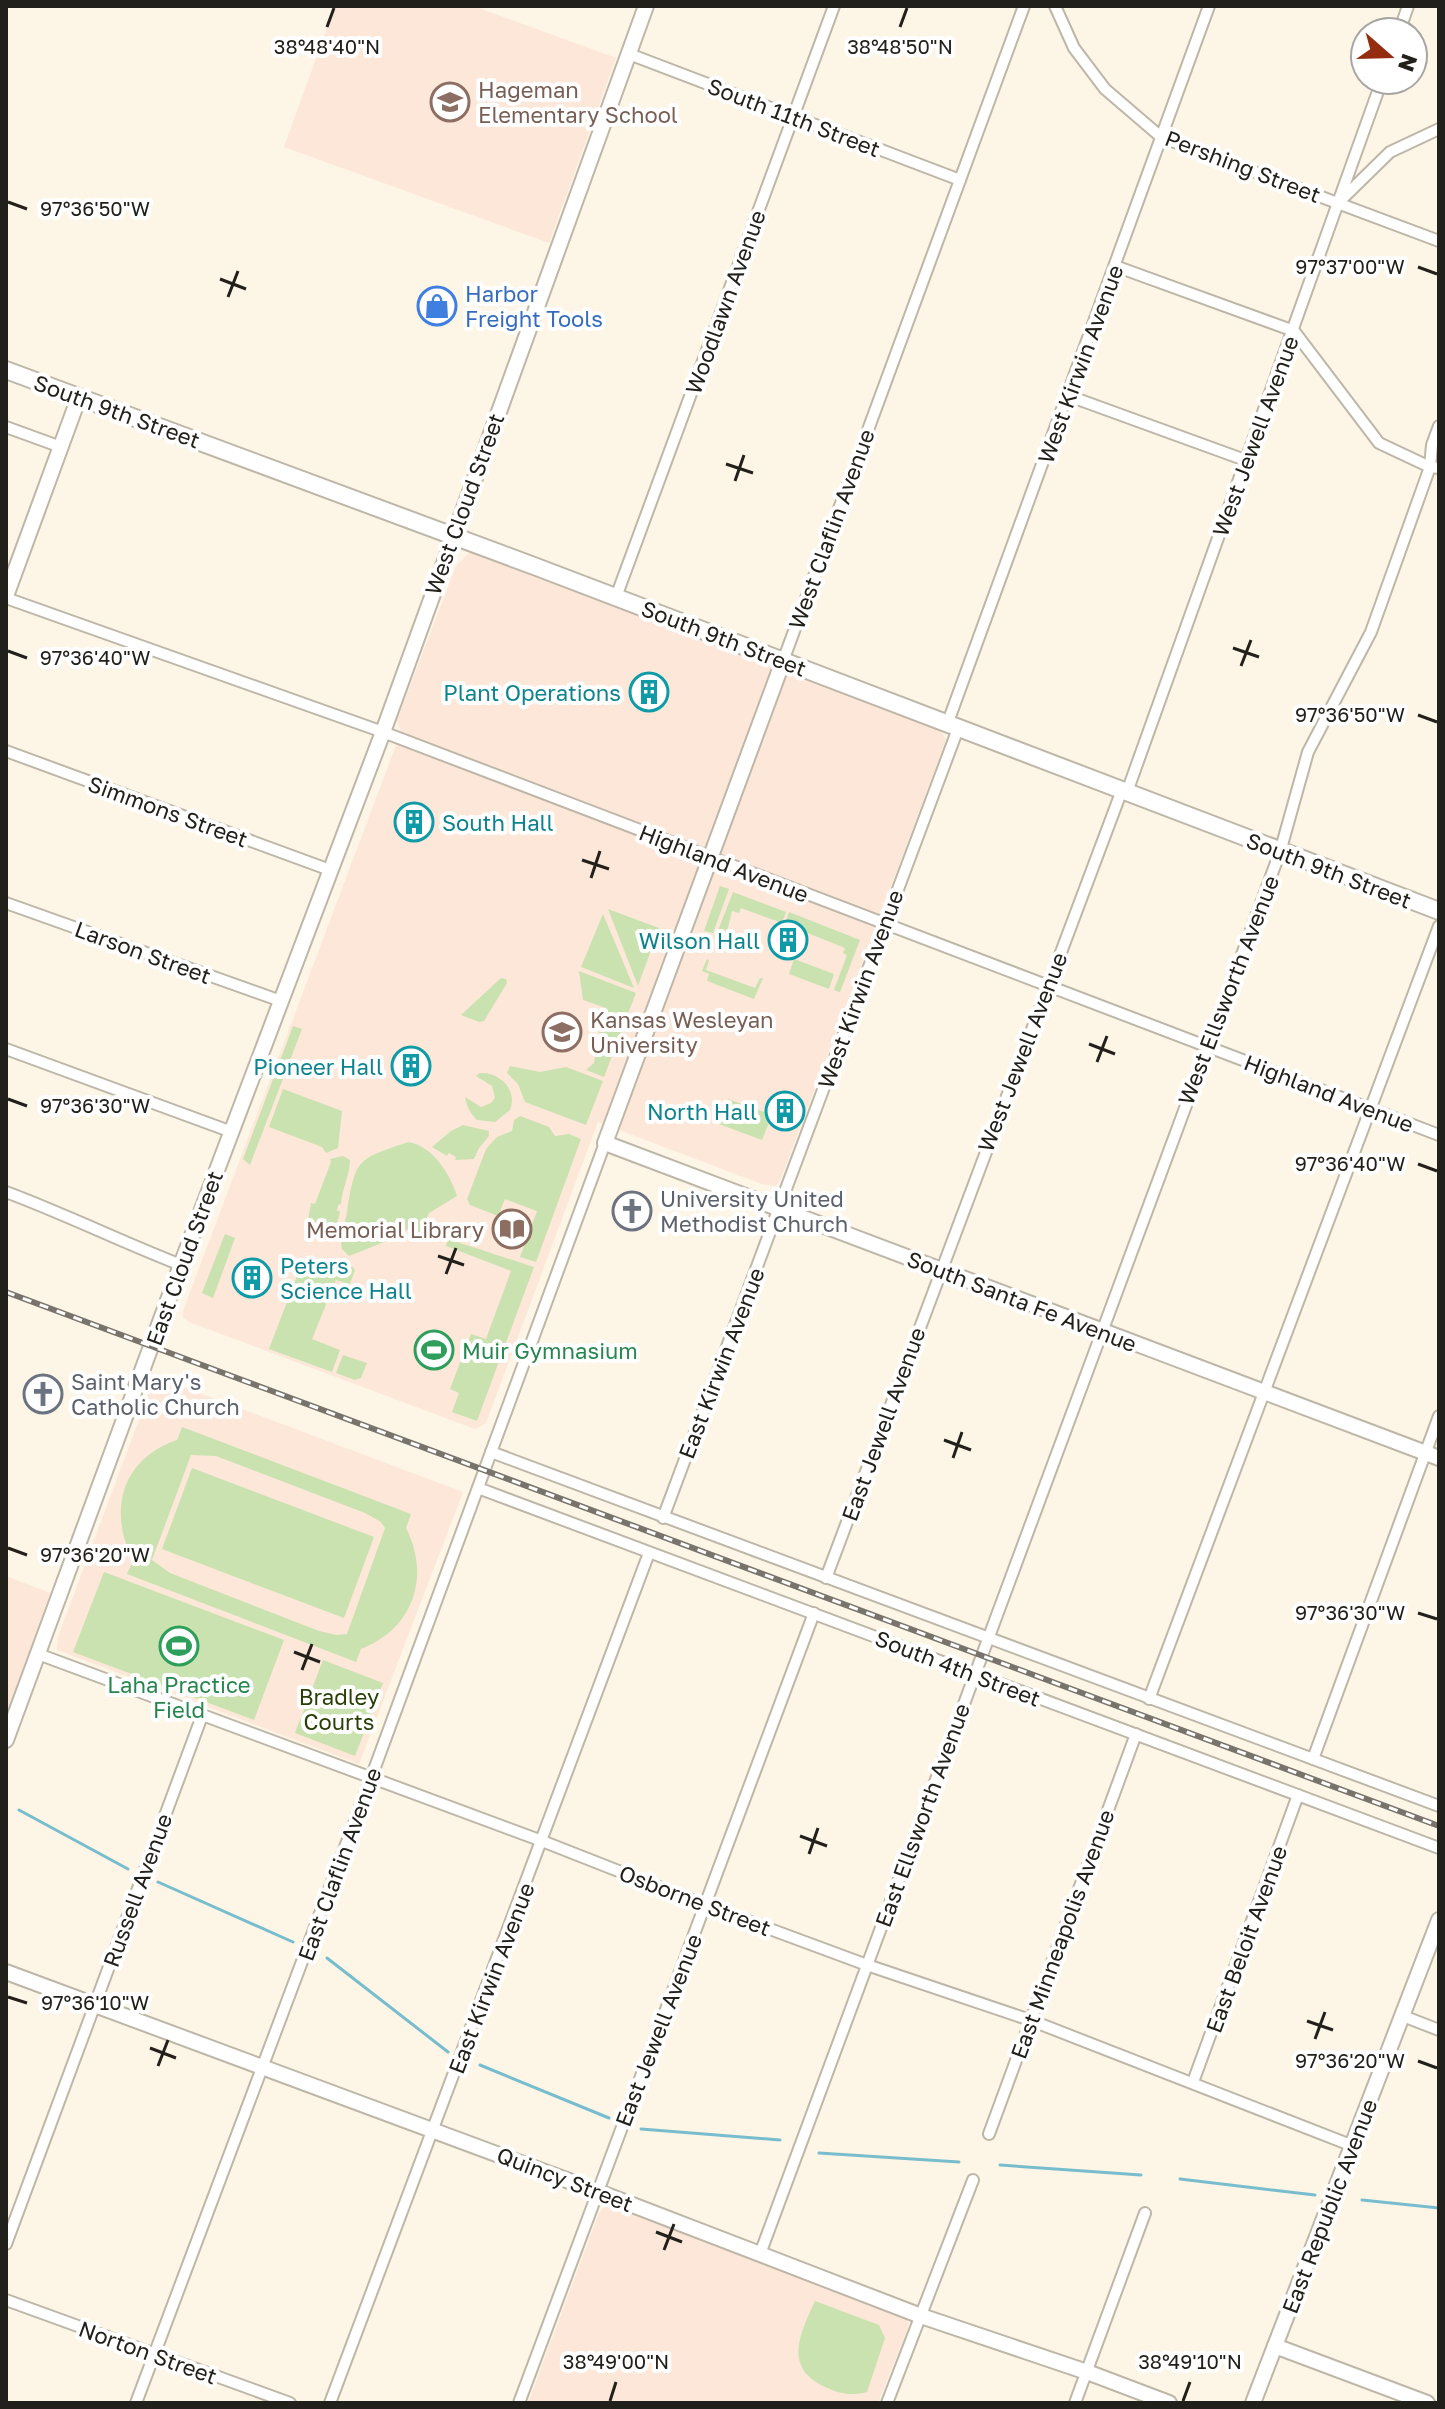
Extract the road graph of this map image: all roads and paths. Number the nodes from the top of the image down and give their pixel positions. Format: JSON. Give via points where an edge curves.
{"nodes":[{"id":1,"x":646,"y":6,"type":"edge"},
{"id":2,"x":834,"y":6,"type":"edge"},
{"id":3,"x":1024,"y":6,"type":"edge"},
{"id":4,"x":1055,"y":6,"type":"edge"},
{"id":5,"x":1209,"y":6,"type":"edge"},
{"id":6,"x":629,"y":54,"type":"junction"},
{"id":7,"x":1376,"y":96,"type":"edge"},
{"id":8,"x":794,"y":116,"type":"junction"},
{"id":9,"x":1439,"y":129,"type":"edge"},
{"id":10,"x":1161,"y":137,"type":"junction"},
{"id":11,"x":960,"y":180,"type":"junction"},
{"id":12,"x":1338,"y":203,"type":"junction"},
{"id":13,"x":1439,"y":241,"type":"edge"},
{"id":14,"x":1115,"y":266,"type":"junction"},
{"id":15,"x":1294,"y":331,"type":"junction"},
{"id":16,"x":6,"y":370,"type":"edge"},
{"id":17,"x":1069,"y":396,"type":"junction"},
{"id":18,"x":79,"y":397,"type":"junction"},
{"id":19,"x":1439,"y":426,"type":"edge"},
{"id":20,"x":6,"y":427,"type":"edge"},
{"id":21,"x":61,"y":447,"type":"junction"},
{"id":22,"x":1245,"y":460,"type":"junction"},
{"id":23,"x":1434,"y":468,"type":"edge"},
{"id":24,"x":453,"y":536,"type":"junction"},
{"id":25,"x":6,"y":597,"type":"edge"},
{"id":26,"x":616,"y":597,"type":"junction"},
{"id":27,"x":783,"y":661,"type":"junction"},
{"id":28,"x":954,"y":724,"type":"junction"},
{"id":29,"x":383,"y":732,"type":"junction"},
{"id":30,"x":6,"y":751,"type":"edge"},
{"id":31,"x":1124,"y":791,"type":"junction"},
{"id":32,"x":1280,"y":852,"type":"junction"},
{"id":33,"x":709,"y":857,"type":"junction"},
{"id":34,"x":330,"y":870,"type":"junction"},
{"id":35,"x":6,"y":903,"type":"edge"},
{"id":36,"x":1439,"y":911,"type":"edge"},
{"id":37,"x":884,"y":924,"type":"junction"},
{"id":38,"x":1439,"y":926,"type":"edge"},
{"id":39,"x":1048,"y":986,"type":"junction"},
{"id":40,"x":281,"y":1001,"type":"junction"},
{"id":41,"x":1207,"y":1047,"type":"junction"},
{"id":42,"x":6,"y":1049,"type":"edge"},
{"id":43,"x":1370,"y":1109,"type":"junction"},
{"id":44,"x":232,"y":1132,"type":"junction"},
{"id":45,"x":1439,"y":1135,"type":"edge"},
{"id":46,"x":605,"y":1143,"type":"junction"},
{"id":47,"x":6,"y":1192,"type":"edge"},
{"id":48,"x":779,"y":1208,"type":"junction"},
{"id":49,"x":181,"y":1265,"type":"junction"},
{"id":50,"x":940,"y":1270,"type":"junction"},
{"id":51,"x":1101,"y":1332,"type":"junction"},
{"id":52,"x":1264,"y":1393,"type":"junction"},
{"id":53,"x":1439,"y":1416,"type":"edge"},
{"id":54,"x":491,"y":1452,"type":"junction"},
{"id":55,"x":1432,"y":1456,"type":"edge"},
{"id":56,"x":478,"y":1488,"type":"junction"},
{"id":57,"x":663,"y":1518,"type":"junction"},
{"id":58,"x":649,"y":1553,"type":"junction"},
{"id":59,"x":826,"y":1578,"type":"junction"},
{"id":60,"x":814,"y":1613,"type":"junction"},
{"id":61,"x":988,"y":1638,"type":"junction"},
{"id":62,"x":38,"y":1654,"type":"junction"},
{"id":63,"x":974,"y":1674,"type":"junction"},
{"id":64,"x":1149,"y":1699,"type":"junction"},
{"id":65,"x":202,"y":1716,"type":"junction"},
{"id":66,"x":1136,"y":1734,"type":"junction"},
{"id":67,"x":6,"y":1740,"type":"edge"},
{"id":68,"x":1313,"y":1759,"type":"junction"},
{"id":69,"x":371,"y":1778,"type":"junction"},
{"id":70,"x":1298,"y":1795,"type":"junction"},
{"id":71,"x":1439,"y":1806,"type":"edge"},
{"id":72,"x":542,"y":1841,"type":"junction"},
{"id":73,"x":1439,"y":1848,"type":"edge"},
{"id":74,"x":705,"y":1905,"type":"junction"},
{"id":75,"x":1439,"y":1920,"type":"edge"},
{"id":76,"x":867,"y":1965,"type":"junction"},
{"id":77,"x":6,"y":1972,"type":"edge"},
{"id":78,"x":95,"y":2004,"type":"junction"},
{"id":79,"x":1403,"y":2016,"type":"junction"},
{"id":80,"x":1030,"y":2020,"type":"junction"},
{"id":81,"x":1439,"y":2030,"type":"edge"},
{"id":82,"x":264,"y":2067,"type":"junction"},
{"id":83,"x":1193,"y":2082,"type":"junction"},
{"id":84,"x":434,"y":2130,"type":"junction"},
{"id":85,"x":989,"y":2134,"type":"dead end"},
{"id":86,"x":1353,"y":2146,"type":"junction"},
{"id":87,"x":973,"y":2180,"type":"dead end"},
{"id":88,"x":596,"y":2191,"type":"junction"},
{"id":89,"x":1145,"y":2213,"type":"dead end"},
{"id":90,"x":6,"y":2244,"type":"edge"},
{"id":91,"x":760,"y":2254,"type":"junction"},
{"id":92,"x":6,"y":2300,"type":"edge"},
{"id":93,"x":921,"y":2316,"type":"junction"},
{"id":94,"x":1275,"y":2346,"type":"junction"},
{"id":95,"x":155,"y":2354,"type":"junction"},
{"id":96,"x":1087,"y":2372,"type":"junction"},
{"id":97,"x":136,"y":2403,"type":"edge"},
{"id":98,"x":290,"y":2403,"type":"edge"},
{"id":99,"x":330,"y":2403,"type":"edge"},
{"id":100,"x":519,"y":2403,"type":"edge"},
{"id":101,"x":887,"y":2403,"type":"edge"},
{"id":102,"x":1075,"y":2403,"type":"edge"},
{"id":103,"x":1169,"y":2403,"type":"edge"},
{"id":104,"x":1253,"y":2403,"type":"edge"},
{"id":105,"x":1427,"y":2403,"type":"edge"}],
"edges":[{"from":1,"to":6,"type":"main road","name":"West Cloud Street"},
{"from":2,"to":8,"type":"street","name":"Woodlawn Avenue"},
{"from":3,"to":11,"type":"street","name":"West Claflin Avenue"},
{"from":4,"to":10,"type":"street","name":"Pershing Street","via":[[1074,48],[1105,89]]},
{"from":5,"to":10,"type":"street","name":"West Kirwin Avenue"},
{"from":6,"to":8,"type":"street","name":"South 11th Street"},
{"from":6,"to":24,"type":"main road","name":"West Cloud Street"},
{"from":7,"to":12,"type":"street","name":"West Jewell Avenue"},
{"from":8,"to":11,"type":"street","name":"South 11th Street"},
{"from":8,"to":26,"type":"street","name":"Woodlawn Avenue"},
{"from":9,"to":12,"type":"street","via":[[1390,152]]},
{"from":10,"to":12,"type":"street","name":"Pershing Street"},
{"from":10,"to":14,"type":"street","name":"West Kirwin Avenue"},
{"from":11,"to":27,"type":"street","name":"West Claflin Avenue"},
{"from":12,"to":13,"type":"street","name":"Pershing Street"},
{"from":12,"to":15,"type":"street","name":"West Jewell Avenue"},
{"from":14,"to":15,"type":"street"},
{"from":14,"to":17,"type":"street","name":"West Kirwin Avenue"},
{"from":15,"to":22,"type":"street","name":"West Jewell Avenue"},
{"from":15,"to":23,"type":"street","via":[[1379,443]]},
{"from":16,"to":18,"type":"main road","name":"South 9th Street"},
{"from":17,"to":22,"type":"street"},
{"from":17,"to":28,"type":"street","name":"West Kirwin Avenue"},
{"from":18,"to":21,"type":"main road"},
{"from":18,"to":24,"type":"main road","name":"South 9th Street"},
{"from":19,"to":23,"type":"street","name":"West Ellsworth Avenue","via":[[1432,445]]},
{"from":20,"to":21,"type":"street"},
{"from":21,"to":25,"type":"main road"},
{"from":22,"to":31,"type":"street","name":"West Jewell Avenue"},
{"from":23,"to":32,"type":"street","name":"West Ellsworth Avenue","via":[[1371,632],[1308,752]]},
{"from":24,"to":26,"type":"main road","name":"South 9th Street"},
{"from":24,"to":29,"type":"main road","name":"West Cloud Street"},
{"from":25,"to":29,"type":"street","name":"Highland Avenue"},
{"from":26,"to":27,"type":"main road","name":"South 9th Street"},
{"from":27,"to":28,"type":"main road","name":"South 9th Street"},
{"from":27,"to":33,"type":"main road","name":"West Claflin Avenue"},
{"from":28,"to":31,"type":"main road","name":"South 9th Street"},
{"from":28,"to":37,"type":"street","name":"West Kirwin Avenue"},
{"from":29,"to":33,"type":"street","name":"Highland Avenue"},
{"from":29,"to":34,"type":"main road","name":"West Cloud Street"},
{"from":30,"to":34,"type":"street","name":"Simmons Street"},
{"from":31,"to":32,"type":"main road","name":"South 9th Street"},
{"from":31,"to":39,"type":"street","name":"West Jewell Avenue"},
{"from":32,"to":36,"type":"main road","name":"South 9th Street"},
{"from":32,"to":41,"type":"street","name":"West Ellsworth Avenue"},
{"from":33,"to":37,"type":"street","name":"Highland Avenue"},
{"from":33,"to":46,"type":"main road","name":"West Claflin Avenue"},
{"from":34,"to":40,"type":"main road","name":"West Cloud Street"},
{"from":35,"to":40,"type":"street","name":"Larson Street"},
{"from":37,"to":39,"type":"street","name":"Highland Avenue"},
{"from":37,"to":48,"type":"street","name":"West Kirwin Avenue"},
{"from":38,"to":43,"type":"street"},
{"from":39,"to":41,"type":"street","name":"Highland Avenue"},
{"from":39,"to":50,"type":"street","name":"West Jewell Avenue"},
{"from":40,"to":44,"type":"main road","name":"East Cloud Street"},
{"from":41,"to":43,"type":"street","name":"Highland Avenue"},
{"from":41,"to":51,"type":"street","name":"West Ellsworth Avenue"},
{"from":42,"to":44,"type":"street"},
{"from":43,"to":45,"type":"street","name":"Highland Avenue"},
{"from":43,"to":52,"type":"street"},
{"from":44,"to":49,"type":"main road","name":"East Cloud Street"},
{"from":46,"to":48,"type":"main road","name":"South Santa Fe Avenue"},
{"from":46,"to":54,"type":"street","name":"East Claflin Avenue"},
{"from":47,"to":49,"type":"street"},
{"from":48,"to":50,"type":"main road","name":"South Santa Fe Avenue"},
{"from":48,"to":57,"type":"street","name":"East Kirwin Avenue"},
{"from":49,"to":62,"type":"main road","name":"East Cloud Street"},
{"from":50,"to":51,"type":"main road","name":"South Santa Fe Avenue"},
{"from":50,"to":59,"type":"street","name":"East Jewell Avenue"},
{"from":51,"to":52,"type":"main road","name":"South Santa Fe Avenue"},
{"from":51,"to":61,"type":"street","name":"East Ellsworth Avenue"},
{"from":52,"to":55,"type":"main road","name":"South Santa Fe Avenue"},
{"from":52,"to":64,"type":"street"},
{"from":53,"to":55,"type":"street"},
{"from":54,"to":56,"type":"street","name":"East Claflin Avenue"},
{"from":54,"to":57,"type":"street","name":"South 4th Street"},
{"from":55,"to":68,"type":"street"},
{"from":56,"to":58,"type":"street","name":"South 4th Street"},
{"from":56,"to":69,"type":"street","name":"East Claflin Avenue"},
{"from":57,"to":59,"type":"street","name":"South 4th Street"},
{"from":58,"to":60,"type":"street","name":"South 4th Street"},
{"from":58,"to":72,"type":"street","name":"East Kirwin Avenue"},
{"from":59,"to":61,"type":"street","name":"South 4th Street"},
{"from":60,"to":63,"type":"street","name":"South 4th Street"},
{"from":60,"to":74,"type":"street","name":"East Jewell Avenue"},
{"from":61,"to":63,"type":"street","name":"East Ellsworth Avenue"},
{"from":61,"to":64,"type":"street","name":"South 4th Street"},
{"from":62,"to":65,"type":"street","name":"Osborne Street"},
{"from":62,"to":67,"type":"main road","name":"East Cloud Street"},
{"from":63,"to":66,"type":"street","name":"South 4th Street"},
{"from":63,"to":76,"type":"street","name":"East Ellsworth Avenue"},
{"from":64,"to":68,"type":"street","name":"South 4th Street"},
{"from":65,"to":69,"type":"street","name":"Osborne Street"},
{"from":65,"to":78,"type":"street","name":"Russell Avenue"},
{"from":66,"to":70,"type":"street","name":"South 4th Street"},
{"from":66,"to":80,"type":"street","name":"East Minneapolis Avenue"},
{"from":68,"to":71,"type":"street","name":"South 4th Street"},
{"from":69,"to":72,"type":"street","name":"Osborne Street"},
{"from":69,"to":82,"type":"street","name":"East Claflin Avenue"},
{"from":70,"to":73,"type":"street","name":"South 4th Street"},
{"from":70,"to":83,"type":"street","name":"East Beloit Avenue"},
{"from":72,"to":74,"type":"street","name":"Osborne Street"},
{"from":72,"to":84,"type":"street","name":"East Kirwin Avenue"},
{"from":74,"to":76,"type":"street","name":"Osborne Street"},
{"from":74,"to":88,"type":"street","name":"East Jewell Avenue"},
{"from":75,"to":79,"type":"main road","name":"East Republic Avenue"},
{"from":76,"to":80,"type":"street","name":"Osborne Street"},
{"from":76,"to":91,"type":"street","name":"East Ellsworth Avenue"},
{"from":77,"to":78,"type":"main road","name":"Quincy Street"},
{"from":78,"to":82,"type":"main road","name":"Quincy Street"},
{"from":78,"to":90,"type":"street","name":"Russell Avenue"},
{"from":79,"to":81,"type":"street"},
{"from":79,"to":86,"type":"main road","name":"East Republic Avenue"},
{"from":80,"to":83,"type":"street","name":"Osborne Street"},
{"from":80,"to":85,"type":"street","name":"East Minneapolis Avenue"},
{"from":82,"to":84,"type":"main road","name":"Quincy Street"},
{"from":82,"to":95,"type":"street","name":"East Claflin Avenue"},
{"from":83,"to":86,"type":"street","name":"Osborne Street"},
{"from":84,"to":88,"type":"main road","name":"Quincy Street"},
{"from":84,"to":99,"type":"street","name":"East Kirwin Avenue"},
{"from":86,"to":94,"type":"main road","name":"East Republic Avenue"},
{"from":87,"to":93,"type":"street"},
{"from":88,"to":91,"type":"main road","name":"Quincy Street"},
{"from":88,"to":100,"type":"street","name":"East Jewell Avenue"},
{"from":89,"to":96,"type":"street"},
{"from":91,"to":93,"type":"main road","name":"Quincy Street"},
{"from":92,"to":95,"type":"street","name":"Norton Street"},
{"from":93,"to":96,"type":"main road","name":"Quincy Street"},
{"from":93,"to":101,"type":"street"},
{"from":94,"to":104,"type":"main road","name":"East Republic Avenue"},
{"from":94,"to":105,"type":"main road"},
{"from":95,"to":97,"type":"street","name":"East Claflin Avenue"},
{"from":95,"to":98,"type":"street","name":"Norton Street"},
{"from":96,"to":102,"type":"street"},
{"from":96,"to":103,"type":"main road","name":"Quincy Street"}]}
